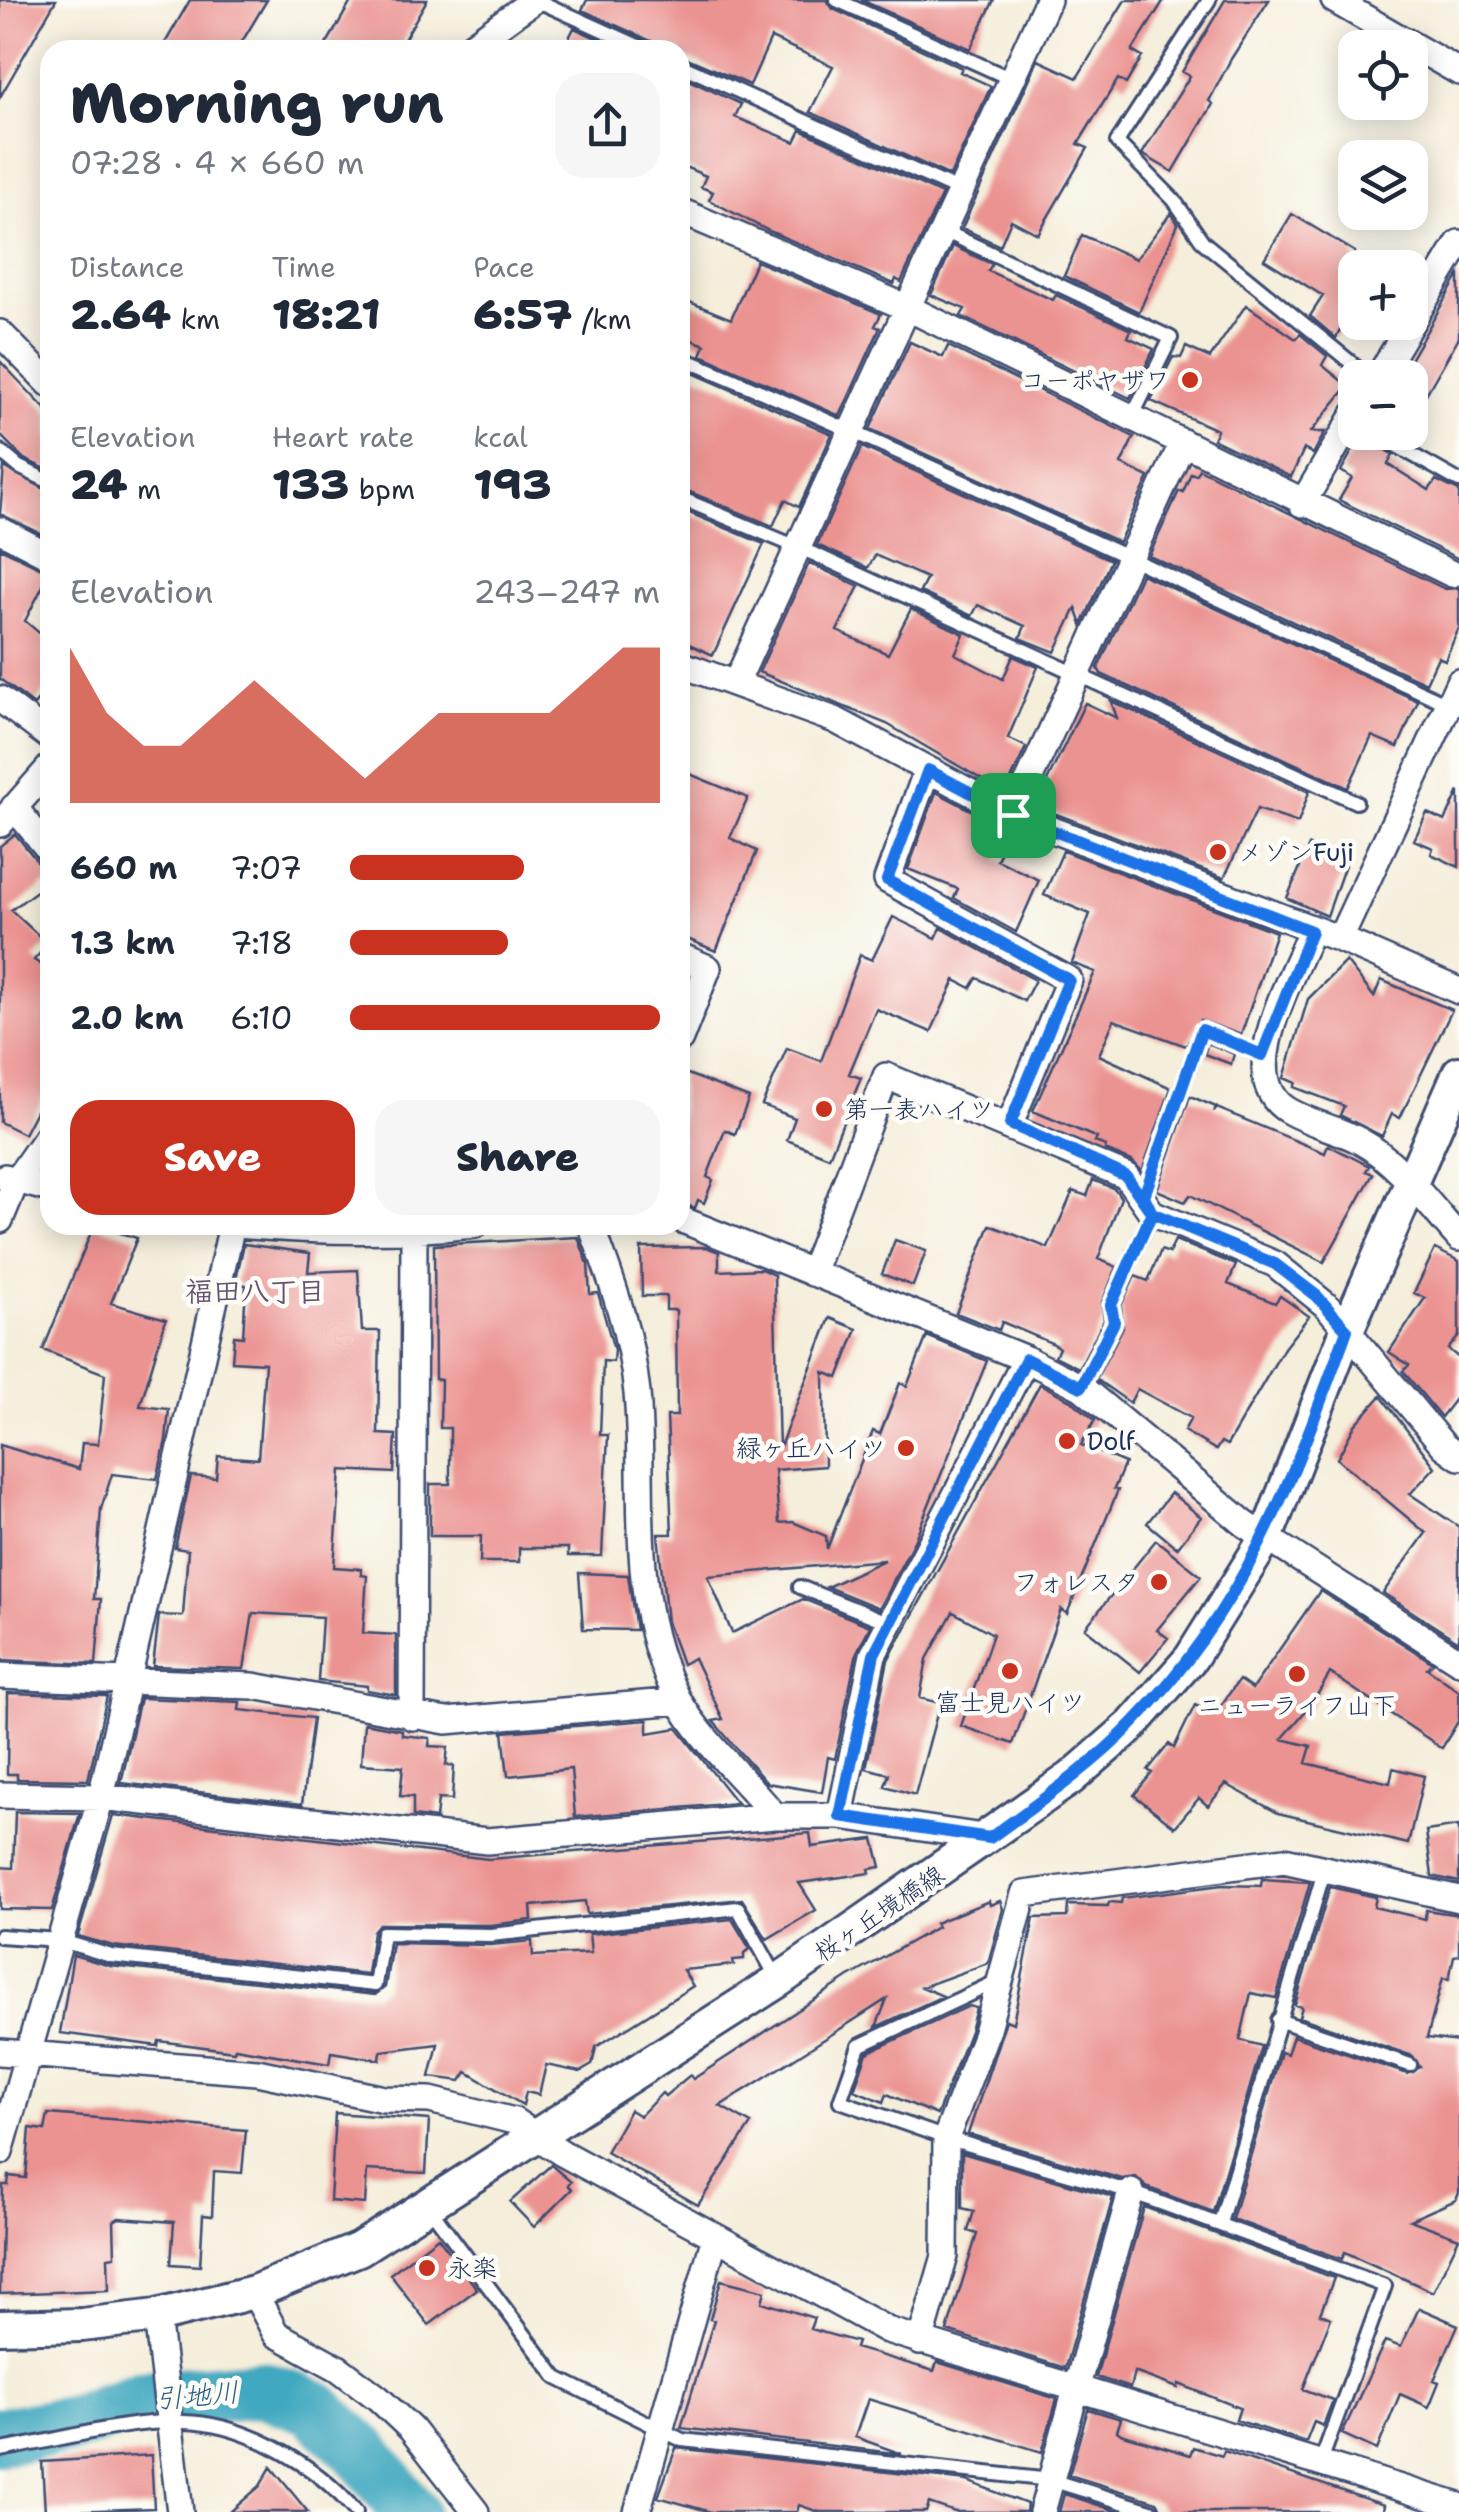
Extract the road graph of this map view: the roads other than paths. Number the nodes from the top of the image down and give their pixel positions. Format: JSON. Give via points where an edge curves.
{"nodes":[{"id":1,"x":535,"y":0,"type":"edge"},
{"id":2,"x":836,"y":0,"type":"edge"},
{"id":3,"x":1048,"y":0,"type":"edge"},
{"id":4,"x":1209,"y":0,"type":"edge"},
{"id":5,"x":1334,"y":0,"type":"edge"},
{"id":6,"x":479,"y":40,"type":"edge"},
{"id":7,"x":625,"y":40,"type":"edge"},
{"id":8,"x":690,"y":70,"type":"edge"},
{"id":9,"x":1459,"y":72,"type":"edge"},
{"id":10,"x":1009,"y":78,"type":"junction"},
{"id":11,"x":960,"y":191,"type":"junction"},
{"id":12,"x":690,"y":214,"type":"edge"},
{"id":13,"x":942,"y":230,"type":"junction"},
{"id":14,"x":1459,"y":242,"type":"edge"},
{"id":15,"x":908,"y":308,"type":"junction"},
{"id":16,"x":0,"y":333,"type":"edge"},
{"id":17,"x":1348,"y":360,"type":"edge"},
{"id":18,"x":1389,"y":360,"type":"edge"},
{"id":19,"x":690,"y":361,"type":"edge"},
{"id":20,"x":40,"y":374,"type":"edge"},
{"id":21,"x":1133,"y":414,"type":"junction"},
{"id":22,"x":852,"y":430,"type":"junction"},
{"id":23,"x":1182,"y":442,"type":"junction"},
{"id":24,"x":1339,"y":450,"type":"edge"},
{"id":25,"x":1407,"y":450,"type":"edge"},
{"id":26,"x":0,"y":451,"type":"edge"},
{"id":27,"x":40,"y":477,"type":"edge"},
{"id":28,"x":1459,"y":480,"type":"edge"},
{"id":29,"x":690,"y":502,"type":"edge"},
{"id":30,"x":1302,"y":504,"type":"junction"},
{"id":31,"x":0,"y":530,"type":"edge"},
{"id":32,"x":799,"y":547,"type":"junction"},
{"id":33,"x":40,"y":551,"type":"edge"},
{"id":34,"x":1129,"y":561,"type":"junction"},
{"id":35,"x":1452,"y":574,"type":"dead end"},
{"id":36,"x":690,"y":668,"type":"edge"},
{"id":37,"x":1077,"y":674,"type":"junction"},
{"id":38,"x":736,"y":684,"type":"junction"},
{"id":39,"x":1453,"y":693,"type":"edge"},
{"id":40,"x":0,"y":699,"type":"edge"},
{"id":41,"x":40,"y":729,"type":"edge"},
{"id":42,"x":928,"y":770,"type":"junction"},
{"id":43,"x":40,"y":778,"type":"edge"},
{"id":44,"x":1356,"y":802,"type":"dead end"},
{"id":45,"x":7,"y":815,"type":"edge"},
{"id":46,"x":1013,"y":815,"type":"junction"},
{"id":47,"x":40,"y":843,"type":"edge"},
{"id":48,"x":1311,"y":931,"type":"junction"},
{"id":49,"x":1340,"y":939,"type":"junction"},
{"id":50,"x":690,"y":960,"type":"edge"},
{"id":51,"x":1459,"y":992,"type":"edge"},
{"id":52,"x":690,"y":1014,"type":"edge"},
{"id":53,"x":1262,"y":1055,"type":"junction"},
{"id":54,"x":1459,"y":1073,"type":"edge"},
{"id":55,"x":1010,"y":1124,"type":"junction"},
{"id":56,"x":40,"y":1143,"type":"edge"},
{"id":57,"x":8,"y":1178,"type":"edge"},
{"id":58,"x":1410,"y":1184,"type":"junction"},
{"id":59,"x":40,"y":1186,"type":"edge"},
{"id":60,"x":1148,"y":1204,"type":"junction"},
{"id":61,"x":0,"y":1220,"type":"edge"},
{"id":62,"x":690,"y":1224,"type":"edge"},
{"id":63,"x":232,"y":1235,"type":"edge"},
{"id":64,"x":414,"y":1235,"type":"edge"},
{"id":65,"x":595,"y":1235,"type":"edge"},
{"id":66,"x":1459,"y":1238,"type":"edge"},
{"id":67,"x":812,"y":1273,"type":"junction"},
{"id":68,"x":1347,"y":1330,"type":"junction"},
{"id":69,"x":1026,"y":1359,"type":"junction"},
{"id":70,"x":1081,"y":1387,"type":"junction"},
{"id":71,"x":1454,"y":1444,"type":"edge"},
{"id":72,"x":1266,"y":1538,"type":"junction"},
{"id":73,"x":800,"y":1587,"type":"dead end"},
{"id":74,"x":887,"y":1622,"type":"junction"},
{"id":75,"x":1459,"y":1661,"type":"edge"},
{"id":76,"x":0,"y":1676,"type":"edge"},
{"id":77,"x":129,"y":1679,"type":"junction"},
{"id":78,"x":679,"y":1701,"type":"junction"},
{"id":79,"x":412,"y":1717,"type":"junction"},
{"id":80,"x":0,"y":1796,"type":"edge"},
{"id":81,"x":101,"y":1797,"type":"junction"},
{"id":82,"x":775,"y":1816,"type":"junction"},
{"id":83,"x":840,"y":1816,"type":"junction"},
{"id":84,"x":990,"y":1838,"type":"junction"},
{"id":85,"x":1325,"y":1868,"type":"junction"},
{"id":86,"x":1459,"y":1900,"type":"edge"},
{"id":87,"x":0,"y":1936,"type":"edge"},
{"id":88,"x":59,"y":1940,"type":"junction"},
{"id":89,"x":1000,"y":1980,"type":"junction"},
{"id":90,"x":778,"y":1981,"type":"junction"},
{"id":91,"x":1278,"y":2020,"type":"junction"},
{"id":92,"x":0,"y":2052,"type":"edge"},
{"id":93,"x":27,"y":2054,"type":"junction"},
{"id":94,"x":1410,"y":2064,"type":"dead end"},
{"id":95,"x":539,"y":2136,"type":"junction"},
{"id":96,"x":946,"y":2138,"type":"junction"},
{"id":97,"x":0,"y":2152,"type":"edge"},
{"id":98,"x":1130,"y":2192,"type":"junction"},
{"id":99,"x":430,"y":2207,"type":"junction"},
{"id":100,"x":1220,"y":2224,"type":"junction"},
{"id":101,"x":715,"y":2237,"type":"junction"},
{"id":102,"x":254,"y":2292,"type":"junction"},
{"id":103,"x":0,"y":2327,"type":"edge"},
{"id":104,"x":159,"y":2331,"type":"junction"},
{"id":105,"x":920,"y":2342,"type":"junction"},
{"id":106,"x":1075,"y":2391,"type":"junction"},
{"id":107,"x":170,"y":2414,"type":"junction"},
{"id":108,"x":659,"y":2430,"type":"junction"},
{"id":109,"x":0,"y":2450,"type":"edge"},
{"id":110,"x":1320,"y":2464,"type":"junction"},
{"id":111,"x":1051,"y":2480,"type":"junction"},
{"id":112,"x":1459,"y":2506,"type":"edge"},
{"id":113,"x":180,"y":2512,"type":"edge"},
{"id":114,"x":356,"y":2512,"type":"edge"},
{"id":115,"x":476,"y":2512,"type":"edge"},
{"id":116,"x":638,"y":2512,"type":"edge"},
{"id":117,"x":1042,"y":2512,"type":"edge"},
{"id":118,"x":1154,"y":2512,"type":"edge"}],
"edges":[{"from":1,"to":6,"type":"street"},
{"from":1,"to":7,"type":"lane"},
{"from":2,"to":10,"type":"lane"},
{"from":3,"to":10,"type":"street"},
{"from":4,"to":17,"type":"lane","via":[[1117,142],[1174,200],[1203,242]]},
{"from":5,"to":9,"type":"street"},
{"from":8,"to":11,"type":"lane"},
{"from":10,"to":11,"type":"street"},
{"from":11,"to":13,"type":"street"},
{"from":12,"to":15,"type":"street"},
{"from":13,"to":15,"type":"street"},
{"from":13,"to":21,"type":"lane","via":[[1170,338]]},
{"from":14,"to":18,"type":"street"},
{"from":15,"to":21,"type":"street"},
{"from":15,"to":22,"type":"street"},
{"from":16,"to":20,"type":"street"},
{"from":19,"to":22,"type":"lane"},
{"from":21,"to":23,"type":"street"},
{"from":22,"to":32,"type":"street"},
{"from":22,"to":34,"type":"lane"},
{"from":23,"to":30,"type":"street"},
{"from":23,"to":34,"type":"street"},
{"from":24,"to":30,"type":"street"},
{"from":25,"to":28,"type":"lane"},
{"from":26,"to":27,"type":"lane"},
{"from":29,"to":32,"type":"lane"},
{"from":30,"to":35,"type":"street"},
{"from":31,"to":33,"type":"street"},
{"from":32,"to":37,"type":"lane"},
{"from":32,"to":38,"type":"street"},
{"from":34,"to":37,"type":"street"},
{"from":34,"to":39,"type":"lane"},
{"from":36,"to":38,"type":"street"},
{"from":37,"to":44,"type":"lane"},
{"from":37,"to":46,"type":"street"},
{"from":38,"to":42,"type":"street","via":[[835,720]]},
{"from":39,"to":49,"type":"street"},
{"from":40,"to":41,"type":"street"},
{"from":42,"to":46,"type":"street"},
{"from":42,"to":55,"type":"street","via":[[887,880],[1069,980]]},
{"from":43,"to":45,"type":"street"},
{"from":45,"to":47,"type":"street"},
{"from":46,"to":48,"type":"street"},
{"from":48,"to":49,"type":"street"},
{"from":48,"to":53,"type":"street"},
{"from":49,"to":51,"type":"street"},
{"from":50,"to":52,"type":"street","via":[[708,968]]},
{"from":53,"to":58,"type":"street","via":[[1273,1099],[1360,1140]]},
{"from":53,"to":60,"type":"lane","via":[[1202,1030]]},
{"from":54,"to":58,"type":"street","name":"桜ヶ丘境橋線"},
{"from":55,"to":60,"type":"street","via":[[1126,1176]]},
{"from":55,"to":67,"type":"street","via":[[886,1076]]},
{"from":56,"to":57,"type":"street"},
{"from":57,"to":59,"type":"street"},
{"from":57,"to":61,"type":"street"},
{"from":58,"to":66,"type":"street"},
{"from":58,"to":68,"type":"street","name":"桜ヶ丘境橋線"},
{"from":60,"to":68,"type":"street","via":[[1275,1264]]},
{"from":60,"to":70,"type":"lane","via":[[1111,1305],[1114,1322]]},
{"from":62,"to":67,"type":"street"},
{"from":63,"to":77,"type":"street"},
{"from":64,"to":79,"type":"street"},
{"from":65,"to":78,"type":"street","via":[[628,1324],[644,1583],[651,1634]]},
{"from":67,"to":69,"type":"street"},
{"from":68,"to":71,"type":"street"},
{"from":68,"to":72,"type":"street","name":"桜ヶ丘境橋線"},
{"from":69,"to":70,"type":"street"},
{"from":69,"to":74,"type":"street"},
{"from":70,"to":72,"type":"street"},
{"from":72,"to":75,"type":"street"},
{"from":72,"to":84,"type":"street","name":"桜ヶ丘境橋線","via":[[1192,1658],[1132,1725]]},
{"from":73,"to":74,"type":"lane"},
{"from":74,"to":83,"type":"street","via":[[874,1654]]},
{"from":76,"to":77,"type":"street"},
{"from":77,"to":79,"type":"street","via":[[253,1686]]},
{"from":77,"to":81,"type":"street"},
{"from":78,"to":79,"type":"street","via":[[446,1721]]},
{"from":78,"to":82,"type":"street"},
{"from":80,"to":81,"type":"street"},
{"from":81,"to":82,"type":"street","via":[[487,1840]]},
{"from":81,"to":88,"type":"street"},
{"from":82,"to":83,"type":"street"},
{"from":83,"to":84,"type":"street"},
{"from":84,"to":90,"type":"street","name":"桜ヶ丘境橋線"},
{"from":85,"to":86,"type":"street"},
{"from":85,"to":89,"type":"street","via":[[1284,1860],[1024,1894]]},
{"from":85,"to":91,"type":"lane"},
{"from":87,"to":88,"type":"lane"},
{"from":88,"to":90,"type":"lane","via":[[110,1956],[375,1984],[383,1933],[491,1935],[738,1908]]},
{"from":88,"to":93,"type":"street"},
{"from":89,"to":96,"type":"street"},
{"from":89,"to":96,"type":"lane","via":[[859,2046],[840,2101]]},
{"from":90,"to":95,"type":"street","name":"桜ヶ丘境橋線"},
{"from":91,"to":94,"type":"lane"},
{"from":91,"to":100,"type":"lane"},
{"from":92,"to":93,"type":"street"},
{"from":93,"to":95,"type":"street","via":[[258,2072],[494,2114]]},
{"from":93,"to":97,"type":"street"},
{"from":95,"to":99,"type":"street","name":"桜ヶ丘境橋線"},
{"from":95,"to":101,"type":"street"},
{"from":96,"to":98,"type":"lane"},
{"from":96,"to":105,"type":"street","via":[[945,2256]]},
{"from":98,"to":100,"type":"lane"},
{"from":98,"to":106,"type":"street"},
{"from":99,"to":102,"type":"street","name":"桜ヶ丘境橋線","via":[[359,2249]]},
{"from":99,"to":108,"type":"lane","via":[[557,2378]]},
{"from":100,"to":110,"type":"lane","via":[[1385,2286]]},
{"from":101,"to":105,"type":"street"},
{"from":101,"to":108,"type":"street"},
{"from":102,"to":104,"type":"street","name":"桜ヶ丘境橋線"},
{"from":102,"to":115,"type":"street","via":[[276,2334],[378,2398]]},
{"from":103,"to":104,"type":"street","name":"桜ヶ丘境橋線"},
{"from":104,"to":107,"type":"street"},
{"from":105,"to":106,"type":"street"},
{"from":106,"to":110,"type":"street"},
{"from":106,"to":111,"type":"street"},
{"from":107,"to":109,"type":"lane"},
{"from":107,"to":113,"type":"street"},
{"from":107,"to":114,"type":"lane","via":[[253,2439],[334,2486]]},
{"from":108,"to":111,"type":"lane","via":[[682,2440]]},
{"from":108,"to":116,"type":"street"},
{"from":110,"to":112,"type":"street"},
{"from":111,"to":117,"type":"street"},
{"from":111,"to":118,"type":"lane"}]}
